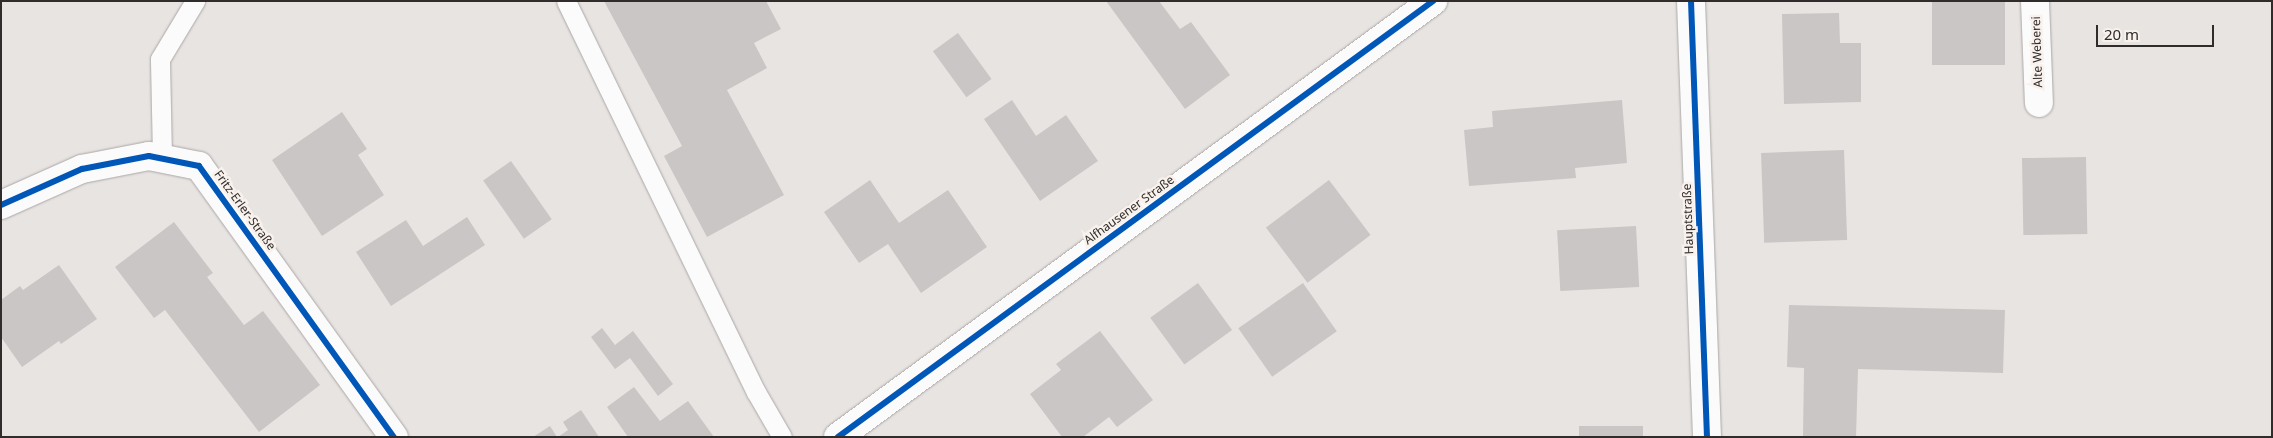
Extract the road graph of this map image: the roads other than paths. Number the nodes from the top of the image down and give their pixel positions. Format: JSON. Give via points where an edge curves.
{"nodes":[{"id":1,"x":195,"y":1,"type":"edge"},
{"id":2,"x":566,"y":1,"type":"edge"},
{"id":3,"x":1433,"y":1,"type":"edge"},
{"id":4,"x":1691,"y":1,"type":"edge"},
{"id":5,"x":2035,"y":1,"type":"edge"},
{"id":6,"x":2039,"y":103,"type":"dead end"},
{"id":7,"x":162,"y":157,"type":"junction"},
{"id":8,"x":1,"y":205,"type":"edge"},
{"id":9,"x":850,"y":433,"type":"edge"},
{"id":10,"x":394,"y":437,"type":"edge"},
{"id":11,"x":782,"y":437,"type":"edge"},
{"id":12,"x":1707,"y":437,"type":"edge"}],
"edges":[{"from":1,"to":7,"type":"lane","via":[[160,60]]},
{"from":2,"to":11,"type":"lane","via":[[756,392]]},
{"from":3,"to":9,"type":"street","name":"Alfhausener Straße"},
{"from":4,"to":12,"type":"street","name":"Hauptstraße"},
{"from":5,"to":6,"type":"street","name":"Alte Weberei"},
{"from":7,"to":8,"type":"street","name":"Fritz-Erler-Straße","via":[[149,156],[82,169]]},
{"from":7,"to":10,"type":"street","name":"Fritz-Erler-Straße","via":[[199,166]]}]}
